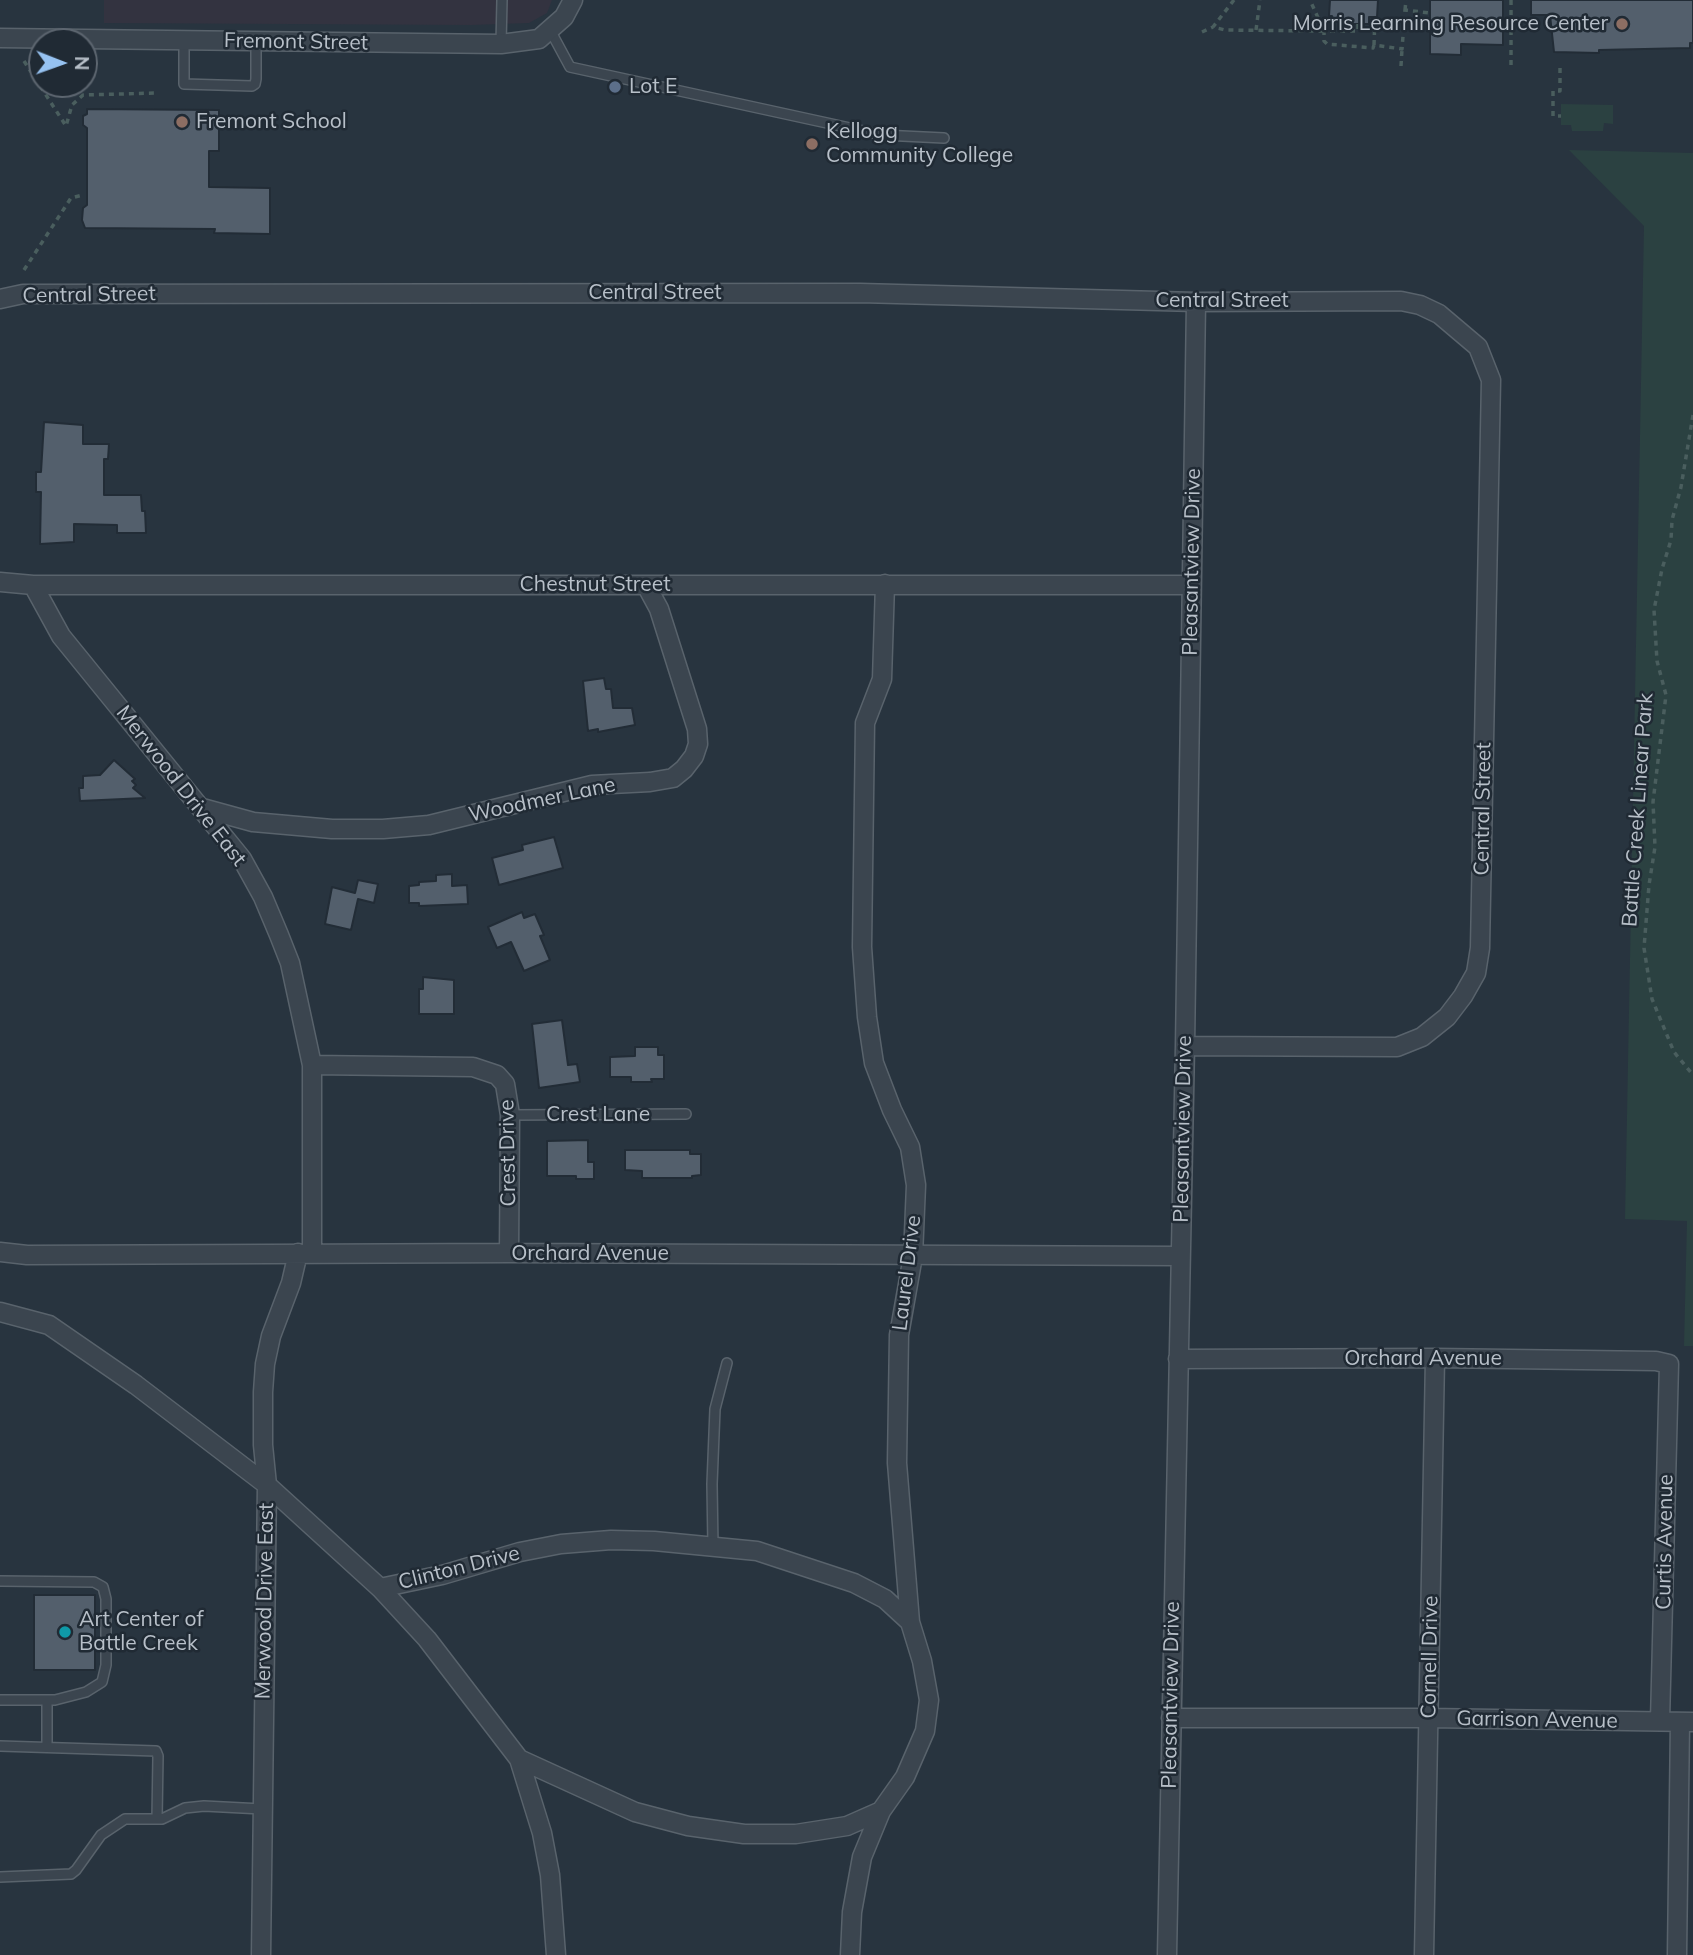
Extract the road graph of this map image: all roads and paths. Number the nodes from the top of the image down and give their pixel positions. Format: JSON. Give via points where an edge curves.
{"nodes":[{"id":1,"x":502,"y":0,"type":"edge"},
{"id":2,"x":573,"y":0,"type":"edge"},
{"id":3,"x":1234,"y":0,"type":"edge"},
{"id":4,"x":1260,"y":0,"type":"edge"},
{"id":5,"x":1310,"y":0,"type":"edge"},
{"id":6,"x":1406,"y":0,"type":"edge"},
{"id":7,"x":1511,"y":0,"type":"edge"},
{"id":8,"x":1405,"y":10,"type":"junction"},
{"id":9,"x":1430,"y":13,"type":"dead end"},
{"id":10,"x":1374,"y":17,"type":"dead end"},
{"id":11,"x":1358,"y":24,"type":"dead end"},
{"id":12,"x":1213,"y":27,"type":"junction"},
{"id":13,"x":550,"y":30,"type":"junction"},
{"id":14,"x":1256,"y":30,"type":"junction"},
{"id":15,"x":1324,"y":31,"type":"junction"},
{"id":16,"x":1202,"y":32,"type":"dead end"},
{"id":17,"x":0,"y":38,"type":"edge"},
{"id":18,"x":184,"y":41,"type":"junction"},
{"id":19,"x":256,"y":41,"type":"junction"},
{"id":20,"x":501,"y":44,"type":"junction"},
{"id":21,"x":1374,"y":45,"type":"junction"},
{"id":22,"x":1402,"y":49,"type":"junction"},
{"id":23,"x":24,"y":61,"type":"dead end"},
{"id":24,"x":1401,"y":66,"type":"dead end"},
{"id":25,"x":1560,"y":68,"type":"dead end"},
{"id":26,"x":1511,"y":70,"type":"dead end"},
{"id":27,"x":157,"y":93,"type":"dead end"},
{"id":28,"x":1561,"y":116,"type":"dead end"},
{"id":29,"x":944,"y":138,"type":"dead end"},
{"id":30,"x":83,"y":195,"type":"dead end"},
{"id":31,"x":24,"y":270,"type":"dead end"},
{"id":32,"x":0,"y":299,"type":"edge"},
{"id":33,"x":1196,"y":302,"type":"junction"},
{"id":34,"x":1693,"y":415,"type":"edge"},
{"id":35,"x":0,"y":582,"type":"edge"},
{"id":36,"x":885,"y":584,"type":"junction"},
{"id":37,"x":33,"y":585,"type":"junction"},
{"id":38,"x":646,"y":585,"type":"junction"},
{"id":39,"x":1191,"y":585,"type":"junction"},
{"id":40,"x":202,"y":808,"type":"junction"},
{"id":41,"x":1185,"y":1046,"type":"junction"},
{"id":42,"x":312,"y":1065,"type":"junction"},
{"id":43,"x":1693,"y":1075,"type":"edge"},
{"id":44,"x":686,"y":1114,"type":"dead end"},
{"id":45,"x":510,"y":1115,"type":"junction"},
{"id":46,"x":0,"y":1252,"type":"edge"},
{"id":47,"x":305,"y":1253,"type":"junction"},
{"id":48,"x":509,"y":1253,"type":"junction"},
{"id":49,"x":913,"y":1256,"type":"junction"},
{"id":50,"x":1180,"y":1256,"type":"junction"},
{"id":51,"x":0,"y":1312,"type":"edge"},
{"id":52,"x":1435,"y":1358,"type":"junction"},
{"id":53,"x":1178,"y":1359,"type":"junction"},
{"id":54,"x":727,"y":1363,"type":"dead end"},
{"id":55,"x":1669,"y":1364,"type":"joint"},
{"id":56,"x":267,"y":1485,"type":"junction"},
{"id":57,"x":713,"y":1547,"type":"junction"},
{"id":58,"x":0,"y":1581,"type":"edge"},
{"id":59,"x":380,"y":1588,"type":"junction"},
{"id":60,"x":910,"y":1622,"type":"junction"},
{"id":61,"x":0,"y":1700,"type":"edge"},
{"id":62,"x":47,"y":1700,"type":"junction"},
{"id":63,"x":1171,"y":1718,"type":"junction"},
{"id":64,"x":1429,"y":1718,"type":"junction"},
{"id":65,"x":1660,"y":1721,"type":"junction"},
{"id":66,"x":1686,"y":1722,"type":"edge"},
{"id":67,"x":0,"y":1746,"type":"edge"},
{"id":68,"x":47,"y":1747,"type":"junction"},
{"id":69,"x":519,"y":1759,"type":"junction"},
{"id":70,"x":262,"y":1809,"type":"junction"},
{"id":71,"x":881,"y":1811,"type":"junction"},
{"id":72,"x":158,"y":1819,"type":"junction"},
{"id":73,"x":0,"y":1877,"type":"edge"},
{"id":74,"x":261,"y":1955,"type":"edge"},
{"id":75,"x":556,"y":1955,"type":"edge"},
{"id":76,"x":850,"y":1955,"type":"edge"},
{"id":77,"x":1167,"y":1955,"type":"edge"},
{"id":78,"x":1424,"y":1955,"type":"edge"},
{"id":79,"x":1677,"y":1955,"type":"edge"}],
"edges":[{"from":1,"to":20,"type":"lane"},
{"from":2,"to":13,"type":"street"},
{"from":3,"to":12,"type":"path"},
{"from":4,"to":14,"type":"path"},
{"from":5,"to":15,"type":"path"},
{"from":6,"to":8,"type":"path"},
{"from":7,"to":26,"type":"path"},
{"from":8,"to":9,"type":"path"},
{"from":8,"to":22,"type":"path"},
{"from":10,"to":21,"type":"path"},
{"from":11,"to":15,"type":"path","via":[[1358,31]]},
{"from":12,"to":14,"type":"path"},
{"from":12,"to":16,"type":"path"},
{"from":13,"to":20,"type":"street","name":"Fremont Street","via":[[540,39]]},
{"from":13,"to":29,"type":"lane","via":[[570,67],[882,135]]},
{"from":14,"to":15,"type":"path"},
{"from":15,"to":21,"type":"path","via":[[1327,44]]},
{"from":17,"to":18,"type":"street","name":"Fremont Street"},
{"from":18,"to":19,"type":"street","name":"Fremont Street"},
{"from":18,"to":19,"type":"lane","via":[[184,84],[250,86],[256,82]]},
{"from":19,"to":20,"type":"street","name":"Fremont Street"},
{"from":21,"to":22,"type":"path"},
{"from":22,"to":24,"type":"path"},
{"from":23,"to":27,"type":"path","via":[[66,126],[72,105],[83,95]]},
{"from":25,"to":28,"type":"path","via":[[1560,91],[1553,91],[1553,116]]},
{"from":30,"to":31,"type":"path","via":[[71,198]]},
{"from":32,"to":33,"type":"street","name":"Central Street","via":[[23,294],[860,293]]},
{"from":33,"to":39,"type":"street","name":"Pleasantview Drive"},
{"from":33,"to":41,"type":"street","name":"Central Street","via":[[1401,301],[1420,305],[1439,314],[1478,346],[1491,380],[1491,399],[1476,972],[1447,1017],[1422,1037],[1397,1047]]},
{"from":34,"to":43,"type":"path","name":"Battle Creek Linear Park","via":[[1654,610],[1657,661],[1666,695],[1653,802],[1655,847],[1644,948],[1652,999],[1674,1052]]},
{"from":35,"to":37,"type":"street","name":"Chestnut Street"},
{"from":36,"to":38,"type":"street","name":"Chestnut Street"},
{"from":36,"to":39,"type":"street","name":"Chestnut Street"},
{"from":36,"to":49,"type":"street","name":"Laurel Drive","via":[[882,679],[865,723],[862,947],[874,1063],[910,1147],[916,1185]]},
{"from":37,"to":38,"type":"street","name":"Chestnut Street"},
{"from":37,"to":40,"type":"street","name":"Merwood Drive East","via":[[61,636]]},
{"from":38,"to":40,"type":"street","name":"Woodmer Lane","via":[[659,609],[697,729],[694,756],[673,778],[592,786],[429,825],[383,829],[253,822]]},
{"from":39,"to":41,"type":"street","name":"Pleasantview Drive"},
{"from":40,"to":42,"type":"street","name":"Merwood Drive East","via":[[242,859],[263,897],[290,963]]},
{"from":41,"to":50,"type":"street","name":"Pleasantview Drive"},
{"from":42,"to":45,"type":"street","name":"Crest Drive","via":[[485,1069],[505,1083]]},
{"from":42,"to":47,"type":"street","name":"Merwood Drive East"},
{"from":44,"to":45,"type":"lane","name":"Crest Lane"},
{"from":45,"to":48,"type":"street","name":"Crest Drive"},
{"from":46,"to":47,"type":"street","name":"Orchard Avenue"},
{"from":47,"to":48,"type":"street","name":"Orchard Avenue"},
{"from":47,"to":56,"type":"street","name":"Merwood Drive East","via":[[271,1336],[265,1364]]},
{"from":48,"to":49,"type":"street","name":"Orchard Avenue"},
{"from":49,"to":50,"type":"street","name":"Orchard Avenue"},
{"from":49,"to":60,"type":"street","name":"Laurel Drive","via":[[899,1335],[897,1437]]},
{"from":50,"to":53,"type":"street","name":"Pleasantview Drive"},
{"from":51,"to":56,"type":"street","name":"Clinton Drive","via":[[49,1325]]},
{"from":52,"to":53,"type":"street","name":"Orchard Avenue"},
{"from":52,"to":55,"type":"street","name":"Orchard Avenue"},
{"from":52,"to":64,"type":"street","name":"Cornell Drive"},
{"from":53,"to":63,"type":"street","name":"Pleasantview Drive"},
{"from":54,"to":57,"type":"lane","via":[[715,1409]]},
{"from":55,"to":65,"type":"street","name":"Curtis Avenue"},
{"from":56,"to":59,"type":"street","name":"Clinton Drive"},
{"from":56,"to":70,"type":"street","name":"Merwood Drive East"},
{"from":57,"to":59,"type":"street","name":"Clinton Drive","via":[[611,1540],[561,1544]]},
{"from":57,"to":60,"type":"street","name":"Clinton Drive","via":[[757,1551],[854,1583],[885,1599]]},
{"from":58,"to":62,"type":"lane","via":[[94,1582],[103,1587],[106,1665],[102,1682],[86,1692]]},
{"from":59,"to":69,"type":"street","via":[[427,1639]]},
{"from":60,"to":71,"type":"street","name":"Laurel Drive","via":[[929,1700],[925,1731],[905,1777]]},
{"from":61,"to":62,"type":"lane"},
{"from":62,"to":68,"type":"lane"},
{"from":63,"to":64,"type":"street","name":"Garrison Avenue"},
{"from":63,"to":77,"type":"street","name":"Pleasantview Drive"},
{"from":64,"to":65,"type":"street","name":"Garrison Avenue"},
{"from":64,"to":78,"type":"street","name":"Cornell Drive"},
{"from":65,"to":66,"type":"street","name":"Garrison Avenue"},
{"from":66,"to":79,"type":"street"},
{"from":67,"to":68,"type":"lane"},
{"from":68,"to":72,"type":"lane","via":[[156,1751]]},
{"from":69,"to":71,"type":"street","via":[[635,1812],[688,1826],[744,1834],[796,1834],[847,1826]]},
{"from":69,"to":75,"type":"street","via":[[550,1875]]},
{"from":70,"to":72,"type":"lane","via":[[204,1806]]},
{"from":70,"to":74,"type":"street","name":"Merwood Drive East"},
{"from":71,"to":76,"type":"street","name":"Laurel Drive","via":[[862,1857]]},
{"from":72,"to":73,"type":"lane","via":[[125,1819],[101,1835],[71,1874]]}]}
